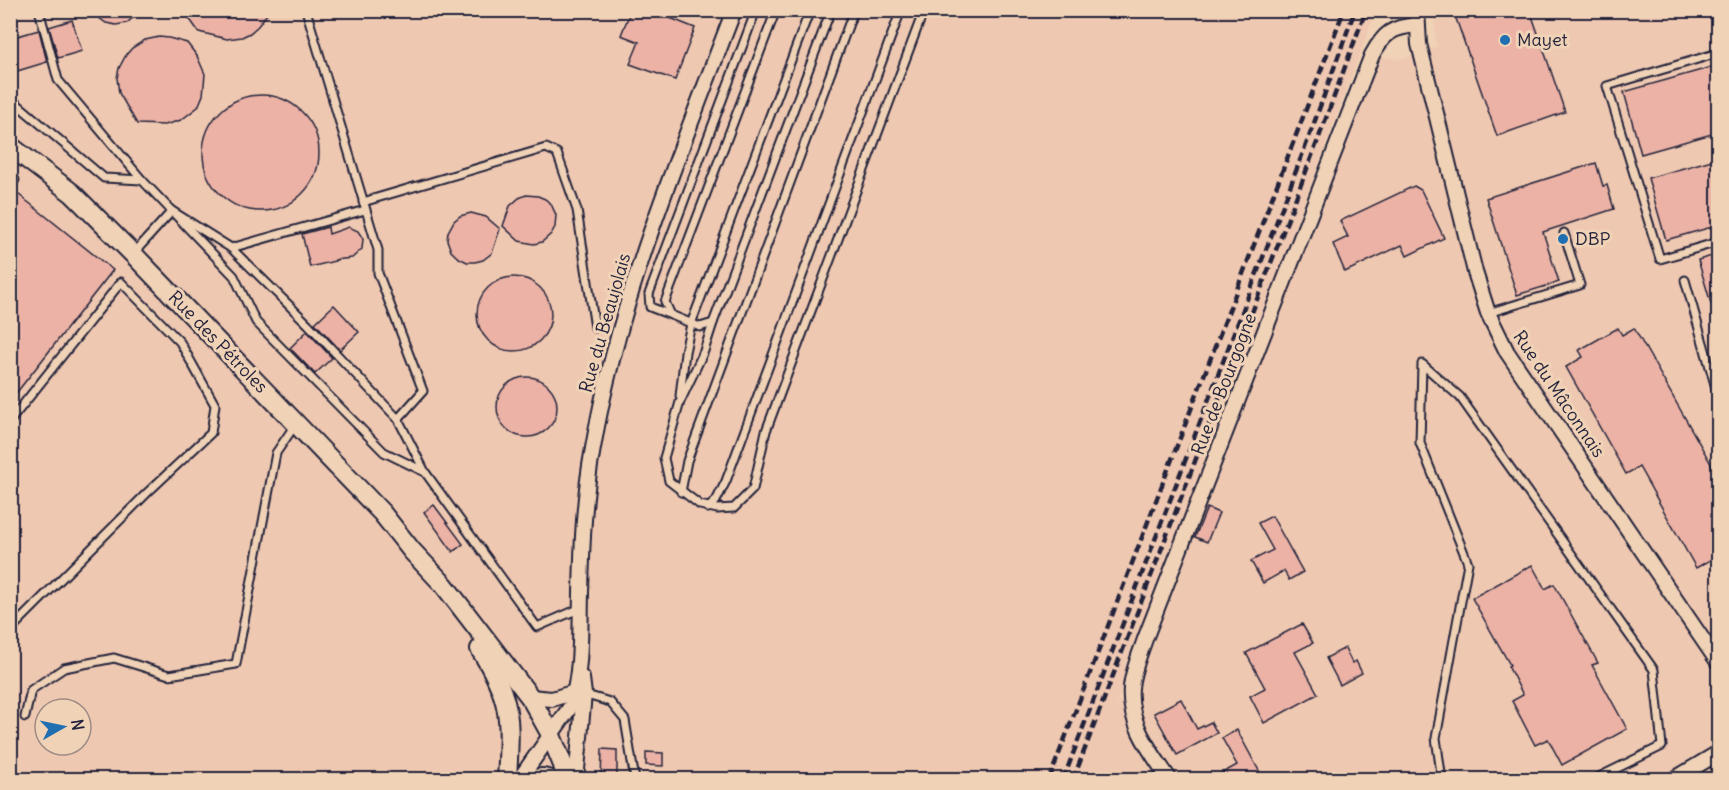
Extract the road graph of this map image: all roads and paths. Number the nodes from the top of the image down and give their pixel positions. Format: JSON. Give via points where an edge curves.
{"nodes":[{"id":1,"x":39,"y":10,"type":"edge"},
{"id":2,"x":306,"y":10,"type":"edge"},
{"id":3,"x":734,"y":10,"type":"edge"},
{"id":4,"x":756,"y":10,"type":"edge"},
{"id":5,"x":776,"y":10,"type":"edge"},
{"id":6,"x":810,"y":10,"type":"edge"},
{"id":7,"x":831,"y":10,"type":"edge"},
{"id":8,"x":854,"y":10,"type":"edge"},
{"id":9,"x":901,"y":10,"type":"edge"},
{"id":10,"x":924,"y":10,"type":"edge"},
{"id":11,"x":1417,"y":10,"type":"edge"},
{"id":12,"x":1417,"y":25,"type":"junction"},
{"id":13,"x":1719,"y":53,"type":"edge"},
{"id":14,"x":10,"y":98,"type":"edge"},
{"id":15,"x":10,"y":146,"type":"edge"},
{"id":16,"x":10,"y":177,"type":"edge"},
{"id":17,"x":142,"y":180,"type":"junction"},
{"id":18,"x":10,"y":186,"type":"edge"},
{"id":19,"x":363,"y":202,"type":"junction"},
{"id":20,"x":365,"y":210,"type":"junction"},
{"id":21,"x":172,"y":211,"type":"junction"},
{"id":22,"x":1564,"y":233,"type":"dead end"},
{"id":23,"x":1719,"y":242,"type":"edge"},
{"id":24,"x":231,"y":248,"type":"junction"},
{"id":25,"x":134,"y":254,"type":"junction"},
{"id":26,"x":1685,"y":280,"type":"dead end"},
{"id":27,"x":1488,"y":313,"type":"junction"},
{"id":28,"x":671,"y":315,"type":"junction"},
{"id":29,"x":713,"y":323,"type":"junction"},
{"id":30,"x":691,"y":324,"type":"junction"},
{"id":31,"x":595,"y":328,"type":"dead end"},
{"id":32,"x":1719,"y":395,"type":"edge"},
{"id":33,"x":680,"y":402,"type":"junction"},
{"id":34,"x":398,"y":419,"type":"junction"},
{"id":35,"x":10,"y":420,"type":"edge"},
{"id":36,"x":296,"y":423,"type":"junction"},
{"id":37,"x":425,"y":472,"type":"junction"},
{"id":38,"x":681,"y":492,"type":"junction"},
{"id":39,"x":708,"y":508,"type":"junction"},
{"id":40,"x":412,"y":551,"type":"junction"},
{"id":41,"x":581,"y":608,"type":"junction"},
{"id":42,"x":10,"y":630,"type":"edge"},
{"id":43,"x":1719,"y":662,"type":"edge"},
{"id":44,"x":579,"y":693,"type":"junction"},
{"id":45,"x":530,"y":697,"type":"junction"},
{"id":46,"x":25,"y":717,"type":"dead end"},
{"id":47,"x":550,"y":733,"type":"junction"},
{"id":48,"x":1719,"y":753,"type":"edge"},
{"id":49,"x":507,"y":780,"type":"edge"},
{"id":50,"x":519,"y":780,"type":"edge"},
{"id":51,"x":526,"y":780,"type":"edge"},
{"id":52,"x":551,"y":780,"type":"edge"},
{"id":53,"x":566,"y":780,"type":"edge"},
{"id":54,"x":576,"y":780,"type":"edge"},
{"id":55,"x":636,"y":780,"type":"edge"},
{"id":56,"x":1170,"y":780,"type":"edge"},
{"id":57,"x":1442,"y":780,"type":"edge"},
{"id":58,"x":1593,"y":780,"type":"edge"},
{"id":59,"x":1673,"y":780,"type":"edge"}],
"edges":[{"from":1,"to":17,"type":"lane","via":[[58,80]]},
{"from":2,"to":19,"type":"lane"},
{"from":3,"to":41,"type":"street","name":"Rue du Beaujolais","via":[[647,241],[611,363],[586,497]]},
{"from":4,"to":28,"type":"lane","via":[[649,294],[650,307]]},
{"from":5,"to":28,"type":"lane","via":[[665,302]]},
{"from":6,"to":30,"type":"lane"},
{"from":7,"to":29,"type":"lane"},
{"from":8,"to":38,"type":"lane","via":[[687,461]]},
{"from":9,"to":39,"type":"lane","via":[[726,480]]},
{"from":10,"to":39,"type":"lane","via":[[766,431],[753,489],[734,508]]},
{"from":11,"to":12,"type":"street","name":"Rue du Mâconnais"},
{"from":12,"to":27,"type":"street","name":"Rue du Mâconnais","via":[[1424,67]]},
{"from":12,"to":56,"type":"street","name":"Rue de Bourgogne","via":[[1393,29],[1381,39],[1372,55],[1145,639],[1130,687],[1132,711],[1141,738]]},
{"from":13,"to":23,"type":"lane","via":[[1607,86],[1660,259]]},
{"from":14,"to":17,"type":"lane","via":[[104,178]]},
{"from":15,"to":25,"type":"main road","name":"Rue des Pétroles","via":[[72,193]]},
{"from":16,"to":18,"type":"lane","via":[[15,180]]},
{"from":17,"to":21,"type":"lane"},
{"from":19,"to":20,"type":"lane"},
{"from":19,"to":31,"type":"lane","via":[[546,148],[557,153],[577,210]]},
{"from":20,"to":24,"type":"lane"},
{"from":20,"to":34,"type":"lane","via":[[378,250],[378,273],[423,391]]},
{"from":21,"to":24,"type":"lane"},
{"from":21,"to":25,"type":"lane"},
{"from":21,"to":37,"type":"lane","via":[[234,276],[256,322],[384,452]]},
{"from":22,"to":27,"type":"lane","via":[[1580,285]]},
{"from":24,"to":34,"type":"lane"},
{"from":25,"to":36,"type":"main road","name":"Rue des Pétroles"},
{"from":26,"to":32,"type":"lane"},
{"from":27,"to":43,"type":"street","name":"Rue du Mâconnais","via":[[1507,352]]},
{"from":28,"to":30,"type":"lane"},
{"from":29,"to":30,"type":"lane","via":[[700,327]]},
{"from":29,"to":33,"type":"lane"},
{"from":30,"to":33,"type":"lane"},
{"from":33,"to":38,"type":"lane","via":[[664,458],[669,481]]},
{"from":34,"to":37,"type":"lane"},
{"from":35,"to":42,"type":"lane","via":[[121,282],[180,342],[215,405],[211,433]]},
{"from":36,"to":40,"type":"main road","name":"Rue des Pétroles","via":[[366,495]]},
{"from":36,"to":46,"type":"lane","via":[[276,453],[236,664],[169,675],[114,658],[64,668],[31,690]]},
{"from":37,"to":41,"type":"lane","via":[[537,627]]},
{"from":38,"to":39,"type":"lane"},
{"from":40,"to":45,"type":"main road","name":"Rue des Pétroles","via":[[444,585]]},
{"from":40,"to":49,"type":"main road","name":"Rue des Pétroles","via":[[498,679],[509,714]]},
{"from":41,"to":44,"type":"street","name":"Rue du Beaujolais"},
{"from":44,"to":45,"type":"street","via":[[552,699]]},
{"from":44,"to":47,"type":"street","name":"Rue du Beaujolais"},
{"from":44,"to":54,"type":"street","name":"Rue du Beaujolais"},
{"from":44,"to":55,"type":"lane","via":[[610,702],[625,720]]},
{"from":45,"to":47,"type":"main road","name":"Rue des Pétroles"},
{"from":47,"to":50,"type":"street","name":"Rue du Beaujolais"},
{"from":47,"to":53,"type":"main road","name":"Rue des Pétroles"},
{"from":48,"to":59,"type":"street"},
{"from":51,"to":52,"type":"main road"},
{"from":57,"to":58,"type":"lane","via":[[1436,738],[1468,563],[1420,443],[1422,364],[1460,397],[1654,670],[1662,746]]}]}
